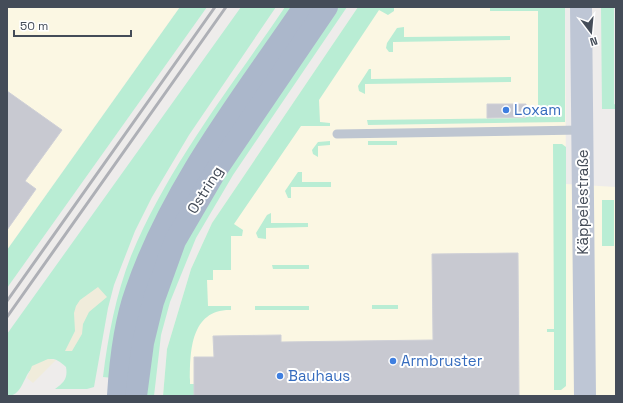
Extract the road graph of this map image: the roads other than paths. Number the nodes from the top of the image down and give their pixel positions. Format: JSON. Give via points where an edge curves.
{"nodes":[{"id":1,"x":304,"y":7,"type":"edge"},
{"id":2,"x":327,"y":7,"type":"edge"},
{"id":3,"x":581,"y":7,"type":"edge"},
{"id":4,"x":582,"y":130,"type":"junction"},
{"id":5,"x":337,"y":134,"type":"dead end"},
{"id":6,"x":118,"y":396,"type":"edge"},
{"id":7,"x":136,"y":396,"type":"edge"},
{"id":8,"x":585,"y":396,"type":"edge"}],
"edges":[{"from":1,"to":6,"type":"main road","name":"Ostring","via":[[190,175],[166,219],[135,292],[121,361]]},
{"from":2,"to":7,"type":"main road","name":"Ostring","via":[[217,169],[175,242],[153,302],[143,343]]},
{"from":3,"to":4,"type":"street","name":"Käppelestraße"},
{"from":4,"to":5,"type":"lane"},
{"from":4,"to":8,"type":"street","name":"Käppelestraße"}]}
